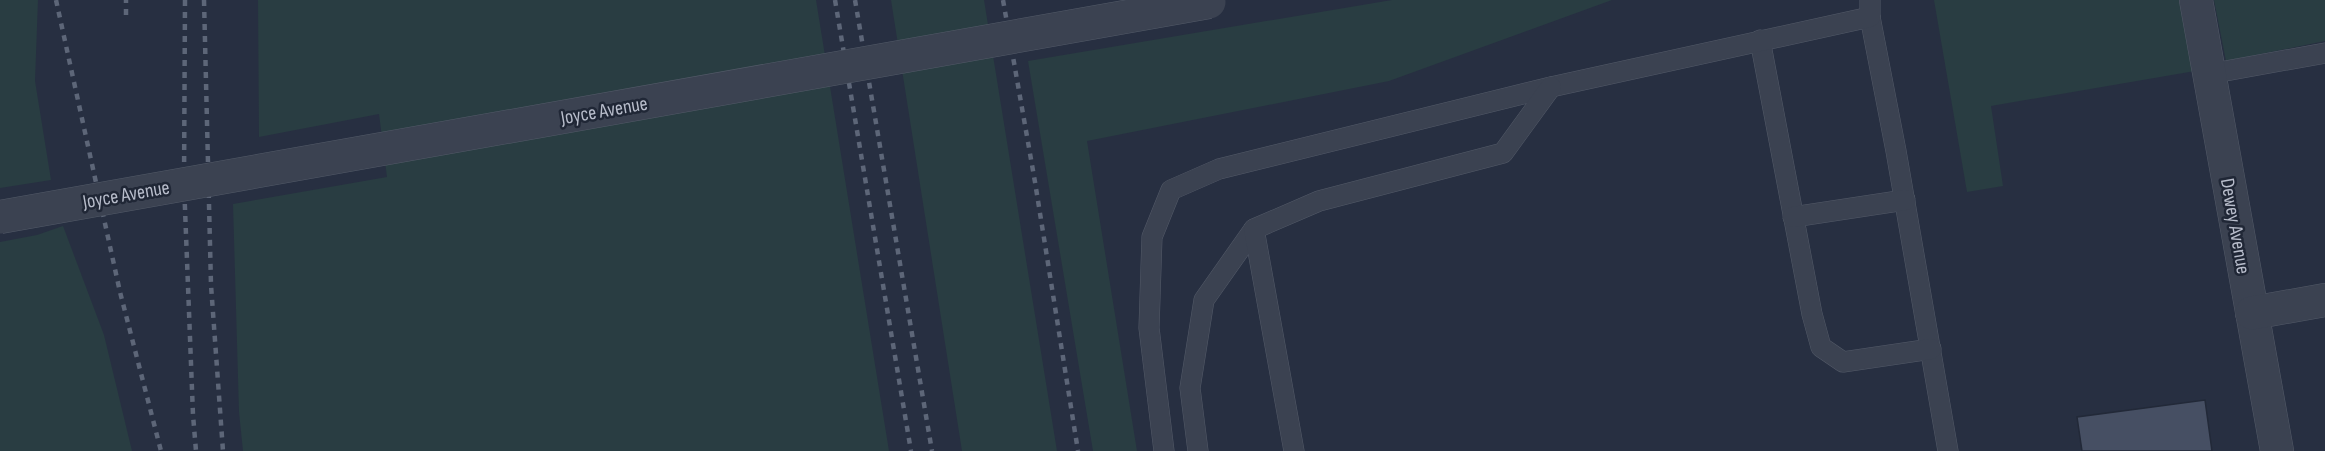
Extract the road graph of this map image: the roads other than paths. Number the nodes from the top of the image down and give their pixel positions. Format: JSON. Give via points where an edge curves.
{"nodes":[{"id":1,"x":2196,"y":0,"type":"edge"},
{"id":2,"x":1209,"y":2,"type":"dead end"},
{"id":3,"x":1870,"y":9,"type":"edge"},
{"id":4,"x":1760,"y":40,"type":"junction"},
{"id":5,"x":2325,"y":53,"type":"edge"},
{"id":6,"x":2209,"y":74,"type":"junction"},
{"id":7,"x":1551,"y":87,"type":"junction"},
{"id":8,"x":1905,"y":200,"type":"junction"},
{"id":9,"x":0,"y":217,"type":"edge"},
{"id":10,"x":1793,"y":217,"type":"junction"},
{"id":11,"x":1254,"y":229,"type":"junction"},
{"id":12,"x":2325,"y":300,"type":"edge"},
{"id":13,"x":2252,"y":313,"type":"junction"},
{"id":14,"x":1931,"y":349,"type":"junction"},
{"id":15,"x":1164,"y":451,"type":"edge"},
{"id":16,"x":1198,"y":451,"type":"edge"},
{"id":17,"x":1294,"y":451,"type":"edge"},
{"id":18,"x":1948,"y":451,"type":"edge"},
{"id":19,"x":2277,"y":451,"type":"edge"}],
"edges":[{"from":1,"to":6,"type":"street","name":"Dewey Avenue"},
{"from":2,"to":9,"type":"street","name":"Joyce Avenue","bridge":true},
{"from":3,"to":4,"type":"lane"},
{"from":3,"to":8,"type":"lane"},
{"from":4,"to":7,"type":"lane"},
{"from":4,"to":10,"type":"lane"},
{"from":5,"to":6,"type":"lane"},
{"from":6,"to":13,"type":"street","name":"Dewey Avenue"},
{"from":7,"to":11,"type":"lane","via":[[1503,153],[1319,201]]},
{"from":7,"to":15,"type":"lane","via":[[1219,169],[1171,190],[1152,237],[1149,328]]},
{"from":8,"to":10,"type":"lane"},
{"from":8,"to":14,"type":"lane"},
{"from":10,"to":14,"type":"lane","via":[[1821,347],[1843,362]]},
{"from":11,"to":16,"type":"lane","via":[[1204,300],[1190,387]]},
{"from":11,"to":17,"type":"lane"},
{"from":12,"to":13,"type":"street"},
{"from":13,"to":19,"type":"street","name":"Dewey Avenue"},
{"from":14,"to":18,"type":"lane"}]}
